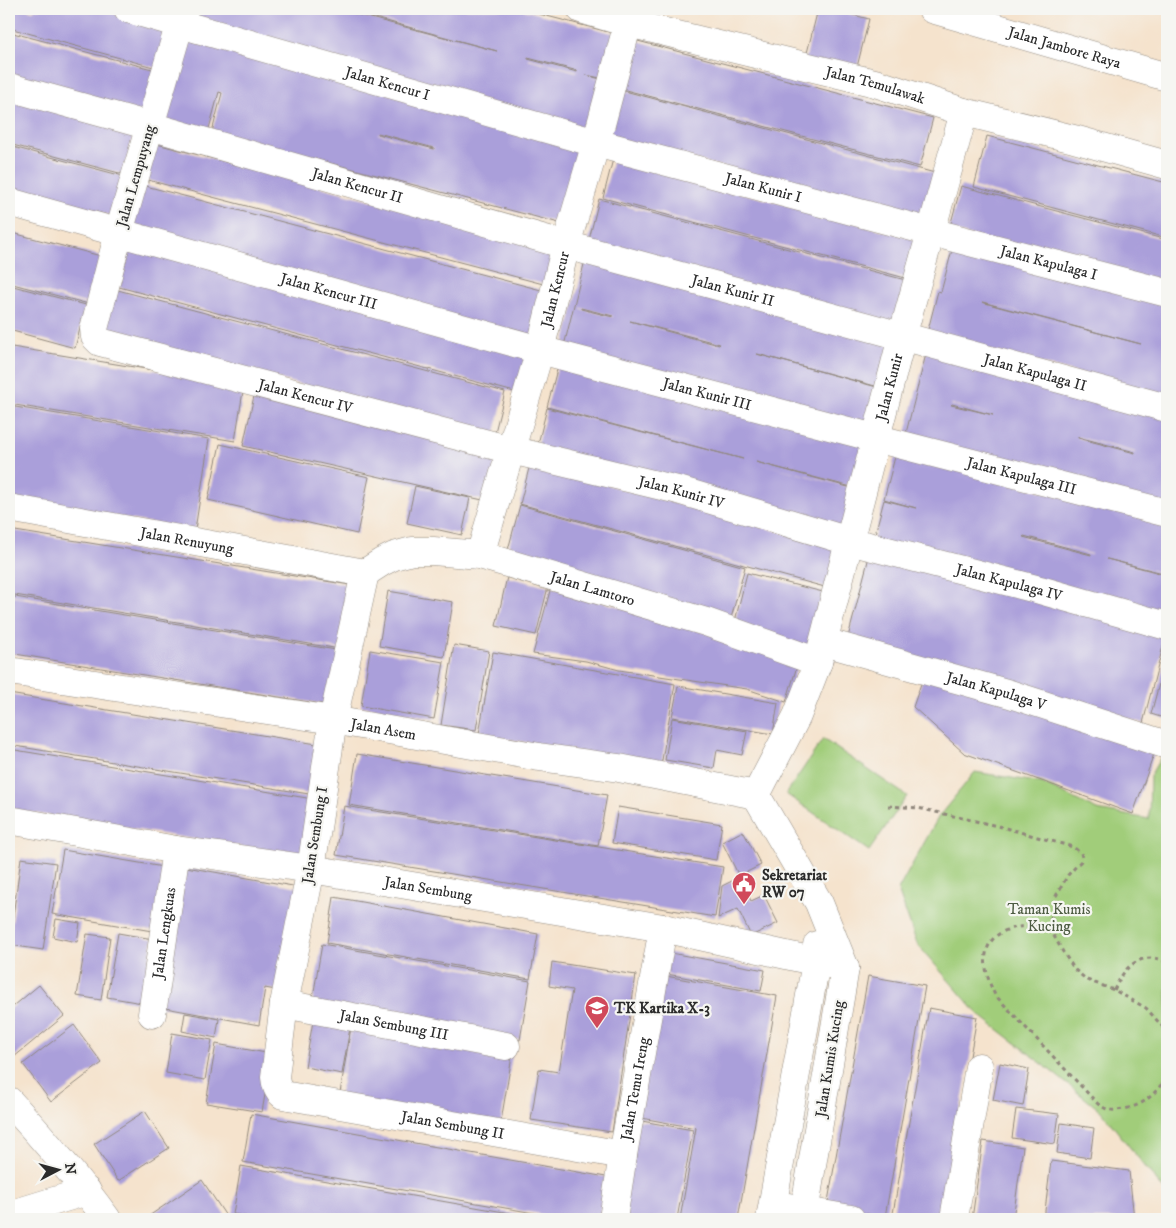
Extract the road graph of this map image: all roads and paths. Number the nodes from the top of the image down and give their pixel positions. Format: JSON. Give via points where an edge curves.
{"nodes":[{"id":1,"x":128,"y":9,"type":"edge"},
{"id":2,"x":581,"y":9,"type":"edge"},
{"id":3,"x":932,"y":9,"type":"edge"},
{"id":4,"x":182,"y":16,"type":"edge"},
{"id":5,"x":628,"y":22,"type":"junction"},
{"id":6,"x":1167,"y":77,"type":"edge"},
{"id":7,"x":9,"y":87,"type":"edge"},
{"id":8,"x":964,"y":112,"type":"junction"},
{"id":9,"x":150,"y":126,"type":"junction"},
{"id":10,"x":596,"y":143,"type":"junction"},
{"id":11,"x":1167,"y":165,"type":"edge"},
{"id":12,"x":9,"y":202,"type":"edge"},
{"id":13,"x":119,"y":232,"type":"junction"},
{"id":14,"x":930,"y":232,"type":"junction"},
{"id":15,"x":566,"y":245,"type":"junction"},
{"id":16,"x":1167,"y":293,"type":"edge"},
{"id":17,"x":902,"y":337,"type":"junction"},
{"id":18,"x":100,"y":342,"type":"joint"},
{"id":19,"x":540,"y":350,"type":"junction"},
{"id":20,"x":1167,"y":408,"type":"edge"},
{"id":21,"x":875,"y":438,"type":"junction"},
{"id":22,"x":510,"y":450,"type":"junction"},
{"id":23,"x":9,"y":508,"type":"edge"},
{"id":24,"x":1167,"y":513,"type":"edge"},
{"id":25,"x":849,"y":541,"type":"junction"},
{"id":26,"x":480,"y":555,"type":"junction"},
{"id":27,"x":365,"y":573,"type":"junction"},
{"id":28,"x":1167,"y":626,"type":"edge"},
{"id":29,"x":821,"y":652,"type":"junction"},
{"id":30,"x":9,"y":671,"type":"edge"},
{"id":31,"x":333,"y":720,"type":"junction"},
{"id":32,"x":1167,"y":745,"type":"edge"},
{"id":33,"x":756,"y":795,"type":"junction"},
{"id":34,"x":888,"y":806,"type":"dead end"},
{"id":35,"x":9,"y":820,"type":"edge"},
{"id":36,"x":176,"y":850,"type":"junction"},
{"id":37,"x":311,"y":869,"type":"junction"},
{"id":38,"x":819,"y":903,"type":"junction"},
{"id":39,"x":1049,"y":927,"type":"junction"},
{"id":40,"x":663,"y":928,"type":"junction"},
{"id":41,"x":816,"y":962,"type":"junction"},
{"id":42,"x":1167,"y":963,"type":"edge"},
{"id":43,"x":845,"y":968,"type":"junction"},
{"id":44,"x":1114,"y":990,"type":"junction"},
{"id":45,"x":284,"y":1004,"type":"junction"},
{"id":46,"x":152,"y":1014,"type":"dead end"},
{"id":47,"x":1167,"y":1035,"type":"edge"},
{"id":48,"x":506,"y":1046,"type":"dead end"},
{"id":49,"x":979,"y":1067,"type":"dead end"},
{"id":50,"x":1167,"y":1077,"type":"edge"},
{"id":51,"x":284,"y":1095,"type":"joint"},
{"id":52,"x":9,"y":1101,"type":"edge"},
{"id":53,"x":623,"y":1155,"type":"junction"},
{"id":54,"x":87,"y":1191,"type":"junction"},
{"id":55,"x":772,"y":1211,"type":"edge"},
{"id":56,"x":9,"y":1215,"type":"edge"},
{"id":57,"x":804,"y":1215,"type":"edge"},
{"id":58,"x":107,"y":1219,"type":"edge"},
{"id":59,"x":613,"y":1219,"type":"edge"},
{"id":60,"x":851,"y":1219,"type":"edge"},
{"id":61,"x":954,"y":1219,"type":"edge"}],
"edges":[{"from":1,"to":4,"type":"street","name":"Jalan Kencur I"},
{"from":2,"to":5,"type":"street","name":"Jalan Temulawak"},
{"from":3,"to":6,"type":"street","name":"Jalan Jambore Raya"},
{"from":4,"to":9,"type":"street","name":"Jalan Lempuyang"},
{"from":4,"to":10,"type":"street","name":"Jalan Kencur I"},
{"from":5,"to":8,"type":"street","name":"Jalan Temulawak","via":[[875,83]]},
{"from":5,"to":10,"type":"street","name":"Jalan Kencur"},
{"from":7,"to":9,"type":"street","name":"Jalan Kencur II"},
{"from":8,"to":11,"type":"street","name":"Jalan Temulawak"},
{"from":8,"to":14,"type":"street","name":"Jalan Kunir"},
{"from":9,"to":13,"type":"street","name":"Jalan Lempuyang"},
{"from":9,"to":15,"type":"street","name":"Jalan Kencur II"},
{"from":10,"to":14,"type":"street","name":"Jalan Kunir I"},
{"from":10,"to":15,"type":"street","name":"Jalan Kencur"},
{"from":12,"to":13,"type":"street","name":"Jalan Kencur III"},
{"from":13,"to":18,"type":"street","name":"Jalan Lempuyang","via":[[94,329]]},
{"from":13,"to":19,"type":"street","name":"Jalan Kencur III"},
{"from":14,"to":16,"type":"street","name":"Jalan Kapulaga I"},
{"from":14,"to":17,"type":"street","name":"Jalan Kunir"},
{"from":15,"to":17,"type":"street","name":"Jalan Kunir II"},
{"from":15,"to":19,"type":"street","name":"Jalan Kencur"},
{"from":17,"to":20,"type":"street","name":"Jalan Kapulaga II"},
{"from":17,"to":21,"type":"street","name":"Jalan Kunir"},
{"from":18,"to":22,"type":"street","name":"Jalan Kencur IV"},
{"from":19,"to":21,"type":"street","name":"Jalan Kunir III"},
{"from":19,"to":22,"type":"street","name":"Jalan Kencur"},
{"from":21,"to":24,"type":"street","name":"Jalan Kapulaga III"},
{"from":21,"to":25,"type":"street","name":"Jalan Kunir"},
{"from":22,"to":25,"type":"street","name":"Jalan Kunir IV","via":[[678,490]]},
{"from":22,"to":26,"type":"street","name":"Jalan Kencur"},
{"from":23,"to":27,"type":"street","name":"Jalan Renuyung"},
{"from":25,"to":28,"type":"street","name":"Jalan Kapulaga IV"},
{"from":25,"to":29,"type":"street","name":"Jalan Kunir"},
{"from":26,"to":27,"type":"street","name":"Jalan Lamtoro","via":[[412,551],[394,556]]},
{"from":26,"to":29,"type":"street","name":"Jalan Lamtoro","via":[[706,622]]},
{"from":27,"to":31,"type":"street","name":"Jalan Sembung I"},
{"from":29,"to":32,"type":"street","name":"Jalan Kapulaga V","via":[[1010,694]]},
{"from":29,"to":33,"type":"street","via":[[796,716]]},
{"from":30,"to":31,"type":"street","name":"Jalan Asem"},
{"from":31,"to":33,"type":"street","name":"Jalan Asem","via":[[539,758],[620,768]]},
{"from":31,"to":37,"type":"street","name":"Jalan Sembung I"},
{"from":33,"to":38,"type":"street"},
{"from":34,"to":39,"type":"path","via":[[918,808],[1078,850],[1081,861],[1056,896]]},
{"from":35,"to":36,"type":"street","name":"Jalan Sembung"},
{"from":36,"to":37,"type":"street","name":"Jalan Sembung"},
{"from":36,"to":46,"type":"street","name":"Jalan Lengkuas"},
{"from":37,"to":40,"type":"street","name":"Jalan Sembung"},
{"from":37,"to":45,"type":"street","name":"Jalan Sembung I"},
{"from":38,"to":41,"type":"street","name":"Jalan Kumis Kucing"},
{"from":38,"to":43,"type":"street"},
{"from":39,"to":44,"type":"path","via":[[1075,970],[1087,980]]},
{"from":39,"to":50,"type":"path","via":[[1008,929],[990,942],[985,956],[986,971],[995,995],[1107,1110],[1140,1105]]},
{"from":40,"to":41,"type":"street","name":"Jalan Sembung"},
{"from":40,"to":53,"type":"street","name":"Jalan Temu Ireng"},
{"from":41,"to":43,"type":"street","name":"Jalan Sembung"},
{"from":41,"to":55,"type":"street","name":"Jalan Kumis Kucing"},
{"from":42,"to":44,"type":"path","via":[[1148,957],[1131,966]]},
{"from":43,"to":57,"type":"street","name":"Jalan Kumis Kucing"},
{"from":44,"to":47,"type":"path","via":[[1146,1008]]},
{"from":45,"to":48,"type":"street","name":"Jalan Sembung III"},
{"from":45,"to":51,"type":"street","name":"Jalan Sembung I","via":[[275,1077],[276,1087]]},
{"from":49,"to":61,"type":"street"},
{"from":51,"to":53,"type":"street","name":"Jalan Sembung II"},
{"from":52,"to":54,"type":"street"},
{"from":53,"to":59,"type":"street","name":"Jalan Temu Ireng"},
{"from":54,"to":56,"type":"street"},
{"from":54,"to":58,"type":"street"},
{"from":55,"to":57,"type":"street"},
{"from":57,"to":60,"type":"street"}]}
